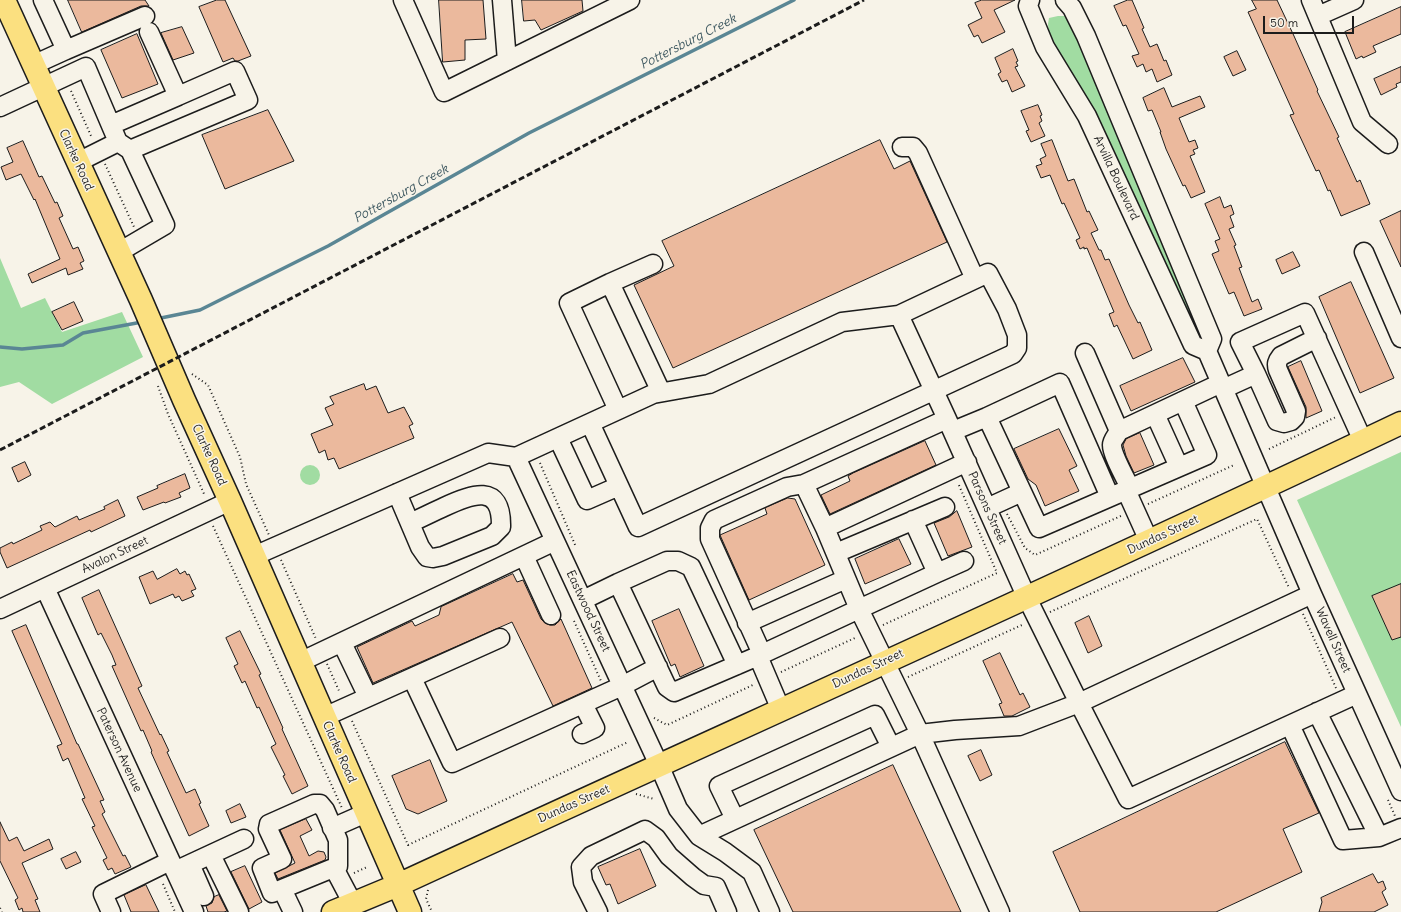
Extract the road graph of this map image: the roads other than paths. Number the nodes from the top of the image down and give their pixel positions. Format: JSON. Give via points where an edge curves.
{"nodes":[{"id":1,"x":5,"y":0,"type":"edge"},
{"id":2,"x":43,"y":0,"type":"edge"},
{"id":3,"x":403,"y":0,"type":"edge"},
{"id":4,"x":502,"y":0,"type":"edge"},
{"id":5,"x":630,"y":0,"type":"edge"},
{"id":6,"x":1030,"y":0,"type":"edge"},
{"id":7,"x":1065,"y":0,"type":"edge"},
{"id":8,"x":1311,"y":0,"type":"edge"},
{"id":9,"x":1354,"y":0,"type":"edge"},
{"id":10,"x":1318,"y":16,"type":"junction"},
{"id":11,"x":66,"y":50,"type":"junction"},
{"id":12,"x":507,"y":60,"type":"junction"},
{"id":13,"x":33,"y":65,"type":"junction"},
{"id":14,"x":43,"y":86,"type":"junction"},
{"id":15,"x":178,"y":96,"type":"junction"},
{"id":16,"x":0,"y":107,"type":"edge"},
{"id":17,"x":111,"y":125,"type":"junction"},
{"id":18,"x":1388,"y":144,"type":"dead end"},
{"id":19,"x":124,"y":146,"type":"junction"},
{"id":20,"x":902,"y":147,"type":"dead end"},
{"id":21,"x":78,"y":162,"type":"junction"},
{"id":22,"x":119,"y":252,"type":"junction"},
{"id":23,"x":1364,"y":252,"type":"dead end"},
{"id":24,"x":654,"y":264,"type":"dead end"},
{"id":25,"x":976,"y":278,"type":"junction"},
{"id":26,"x":610,"y":284,"type":"junction"},
{"id":27,"x":899,"y":315,"type":"junction"},
{"id":28,"x":1317,"y":338,"type":"junction"},
{"id":29,"x":1401,"y":338,"type":"edge"},
{"id":30,"x":1207,"y":352,"type":"junction"},
{"id":31,"x":1085,"y":353,"type":"dead end"},
{"id":32,"x":1256,"y":374,"type":"junction"},
{"id":33,"x":1222,"y":386,"type":"junction"},
{"id":34,"x":934,"y":390,"type":"junction"},
{"id":35,"x":661,"y":392,"type":"junction"},
{"id":36,"x":1183,"y":401,"type":"junction"},
{"id":37,"x":618,"y":410,"type":"junction"},
{"id":38,"x":1155,"y":414,"type":"junction"},
{"id":39,"x":987,"y":416,"type":"junction"},
{"id":40,"x":590,"y":423,"type":"junction"},
{"id":41,"x":1401,"y":423,"type":"edge"},
{"id":42,"x":950,"y":425,"type":"junction"},
{"id":43,"x":1119,"y":431,"type":"junction"},
{"id":44,"x":558,"y":438,"type":"junction"},
{"id":45,"x":1363,"y":441,"type":"junction"},
{"id":46,"x":516,"y":457,"type":"junction"},
{"id":47,"x":967,"y":462,"type":"junction"},
{"id":48,"x":1179,"y":467,"type":"junction"},
{"id":49,"x":804,"y":484,"type":"junction"},
{"id":50,"x":619,"y":486,"type":"junction"},
{"id":51,"x":1265,"y":487,"type":"junction"},
{"id":52,"x":1022,"y":492,"type":"junction"},
{"id":53,"x":1122,"y":492,"type":"junction"},
{"id":54,"x":397,"y":493,"type":"junction"},
{"id":55,"x":230,"y":501,"type":"junction"},
{"id":56,"x":944,"y":507,"type":"dead end"},
{"id":57,"x":987,"y":508,"type":"junction"},
{"id":58,"x":410,"y":523,"type":"junction"},
{"id":59,"x":907,"y":523,"type":"junction"},
{"id":60,"x":825,"y":528,"type":"junction"},
{"id":61,"x":555,"y":541,"type":"junction"},
{"id":62,"x":1149,"y":541,"type":"junction"},
{"id":63,"x":836,"y":553,"type":"junction"},
{"id":64,"x":254,"y":556,"type":"junction"},
{"id":65,"x":524,"y":556,"type":"junction"},
{"id":66,"x":964,"y":562,"type":"dead end"},
{"id":67,"x":937,"y":573,"type":"junction"},
{"id":68,"x":846,"y":579,"type":"junction"},
{"id":69,"x":618,"y":583,"type":"junction"},
{"id":70,"x":45,"y":588,"type":"junction"},
{"id":71,"x":1312,"y":594,"type":"junction"},
{"id":72,"x":1027,"y":598,"type":"junction"},
{"id":73,"x":583,"y":600,"type":"junction"},
{"id":74,"x":858,"y":605,"type":"junction"},
{"id":75,"x":0,"y":610,"type":"edge"},
{"id":76,"x":551,"y":615,"type":"dead end"},
{"id":77,"x":747,"y":623,"type":"junction"},
{"id":78,"x":500,"y":638,"type":"dead end"},
{"id":79,"x":342,"y":643,"type":"junction"},
{"id":80,"x":760,"y":655,"type":"junction"},
{"id":81,"x":300,"y":662,"type":"junction"},
{"id":82,"x":884,"y":662,"type":"junction"},
{"id":83,"x":737,"y":665,"type":"junction"},
{"id":84,"x":658,"y":667,"type":"junction"},
{"id":85,"x":412,"y":678,"type":"junction"},
{"id":86,"x":615,"y":690,"type":"junction"},
{"id":87,"x":1357,"y":694,"type":"junction"},
{"id":88,"x":368,"y":697,"type":"junction"},
{"id":89,"x":1079,"y":703,"type":"junction"},
{"id":90,"x":583,"y":704,"type":"junction"},
{"id":91,"x":781,"y":710,"type":"junction"},
{"id":92,"x":1317,"y":712,"type":"junction"},
{"id":93,"x":324,"y":717,"type":"junction"},
{"id":94,"x":1290,"y":725,"type":"junction"},
{"id":95,"x":582,"y":734,"type":"dead end"},
{"id":96,"x":920,"y":734,"type":"junction"},
{"id":97,"x":891,"y":747,"type":"junction"},
{"id":98,"x":659,"y":765,"type":"junction"},
{"id":99,"x":1401,"y":791,"type":"edge"},
{"id":100,"x":735,"y":819,"type":"junction"},
{"id":101,"x":349,"y":821,"type":"junction"},
{"id":102,"x":1401,"y":828,"type":"edge"},
{"id":103,"x":698,"y":836,"type":"junction"},
{"id":104,"x":1379,"y":838,"type":"junction"},
{"id":105,"x":244,"y":839,"type":"dead end"},
{"id":106,"x":212,"y":855,"type":"junction"},
{"id":107,"x":173,"y":866,"type":"junction"},
{"id":108,"x":334,"y":868,"type":"junction"},
{"id":109,"x":398,"y":884,"type":"junction"},
{"id":110,"x":282,"y":889,"type":"junction"},
{"id":111,"x":204,"y":896,"type":"dead end"},
{"id":112,"x":343,"y":908,"type":"edge"},
{"id":113,"x":111,"y":912,"type":"edge"},
{"id":114,"x":194,"y":912,"type":"edge"},
{"id":115,"x":239,"y":912,"type":"edge"},
{"id":116,"x":292,"y":912,"type":"edge"},
{"id":117,"x":410,"y":912,"type":"edge"},
{"id":118,"x":598,"y":912,"type":"edge"},
{"id":119,"x":727,"y":912,"type":"edge"},
{"id":120,"x":770,"y":912,"type":"edge"},
{"id":121,"x":1000,"y":912,"type":"edge"}],
"edges":[{"from":1,"to":13,"type":"main road","name":"Clarke Road"},
{"from":2,"to":11,"type":"street"},
{"from":3,"to":12,"type":"street","via":[[444,92]]},
{"from":4,"to":12,"type":"street"},
{"from":5,"to":12,"type":"street"},
{"from":6,"to":30,"type":"street","name":"Arvilla Boulevard","via":[[1028,6],[1045,47],[1087,116],[1193,345]]},
{"from":7,"to":30,"type":"street","name":"Arvilla Boulevard","via":[[1072,8],[1086,36],[1212,339]]},
{"from":8,"to":10,"type":"street"},
{"from":9,"to":10,"type":"street"},
{"from":10,"to":18,"type":"street","via":[[1362,122]]},
{"from":11,"to":13,"type":"street"},
{"from":11,"to":15,"type":"street","via":[[147,24]]},
{"from":13,"to":14,"type":"main road","name":"Clarke Road"},
{"from":14,"to":16,"type":"street"},
{"from":14,"to":17,"type":"street","via":[[86,67]]},
{"from":14,"to":21,"type":"main road","name":"Clarke Road"},
{"from":15,"to":17,"type":"street"},
{"from":15,"to":19,"type":"street","via":[[236,72],[248,100]]},
{"from":17,"to":19,"type":"street"},
{"from":19,"to":21,"type":"street"},
{"from":19,"to":22,"type":"street","via":[[165,225]]},
{"from":20,"to":25,"type":"street","via":[[912,147],[918,153]]},
{"from":21,"to":22,"type":"main road","name":"Clarke Road"},
{"from":22,"to":55,"type":"main road","name":"Clarke Road"},
{"from":23,"to":29,"type":"street"},
{"from":24,"to":26,"type":"street"},
{"from":25,"to":27,"type":"street"},
{"from":25,"to":34,"type":"street","via":[[988,273],[1007,309],[1017,335],[1017,348],[1013,354]]},
{"from":26,"to":35,"type":"street"},
{"from":26,"to":37,"type":"street","via":[[569,303]]},
{"from":27,"to":34,"type":"street","name":"Parsons Street"},
{"from":27,"to":35,"type":"street","via":[[842,322],[709,384]]},
{"from":28,"to":32,"type":"street","via":[[1306,313],[1240,342]]},
{"from":28,"to":32,"type":"street","via":[[1281,356],[1278,361],[1278,370],[1296,411],[1292,421],[1278,421]]},
{"from":28,"to":45,"type":"street"},
{"from":30,"to":33,"type":"street"},
{"from":31,"to":43,"type":"street"},
{"from":32,"to":33,"type":"street"},
{"from":33,"to":36,"type":"street"},
{"from":33,"to":51,"type":"street"},
{"from":34,"to":42,"type":"street","name":"Parsons Street"},
{"from":34,"to":50,"type":"street","via":[[638,527]]},
{"from":35,"to":37,"type":"street"},
{"from":36,"to":38,"type":"street"},
{"from":36,"to":48,"type":"street","via":[[1207,455]]},
{"from":37,"to":40,"type":"street"},
{"from":38,"to":43,"type":"street"},
{"from":38,"to":48,"type":"street"},
{"from":39,"to":42,"type":"street"},
{"from":39,"to":52,"type":"street"},
{"from":39,"to":53,"type":"street","via":[[1060,383]]},
{"from":40,"to":44,"type":"street"},
{"from":40,"to":50,"type":"street"},
{"from":41,"to":45,"type":"main road","name":"Dundas Street"},
{"from":42,"to":47,"type":"street","name":"Parsons Street"},
{"from":42,"to":49,"type":"street"},
{"from":43,"to":53,"type":"street","via":[[1112,445]]},
{"from":44,"to":46,"type":"street"},
{"from":44,"to":50,"type":"street","via":[[587,500]]},
{"from":45,"to":51,"type":"main road","name":"Dundas Street"},
{"from":46,"to":54,"type":"street","via":[[488,453]]},
{"from":46,"to":61,"type":"street","name":"Eastwood Street"},
{"from":47,"to":57,"type":"street","name":"Parsons Street"},
{"from":47,"to":60,"type":"street"},
{"from":48,"to":53,"type":"street"},
{"from":49,"to":60,"type":"street"},
{"from":49,"to":77,"type":"street","via":[[787,486],[714,520],[710,528],[710,539]]},
{"from":51,"to":62,"type":"main road","name":"Dundas Street"},
{"from":51,"to":71,"type":"street","name":"Wavell Street"},
{"from":52,"to":53,"type":"street","via":[[1039,528]]},
{"from":52,"to":57,"type":"street"},
{"from":53,"to":62,"type":"street"},
{"from":54,"to":58,"type":"street"},
{"from":54,"to":64,"type":"street"},
{"from":55,"to":64,"type":"main road","name":"Clarke Road"},
{"from":55,"to":70,"type":"street","name":"Avalon Street","via":[[206,505]]},
{"from":56,"to":59,"type":"street"},
{"from":57,"to":72,"type":"street","name":"Parsons Street"},
{"from":58,"to":58,"type":"street","via":[[423,553],[433,558],[492,536],[501,527],[501,516],[498,505],[491,497],[467,496]]},
{"from":59,"to":63,"type":"street"},
{"from":59,"to":67,"type":"street"},
{"from":59,"to":74,"type":"street","via":[[892,536],[854,552],[852,559],[862,586]]},
{"from":60,"to":63,"type":"street"},
{"from":61,"to":65,"type":"street"},
{"from":61,"to":73,"type":"street","name":"Eastwood Street"},
{"from":62,"to":72,"type":"main road","name":"Dundas Street"},
{"from":63,"to":68,"type":"street"},
{"from":64,"to":81,"type":"main road","name":"Clarke Road"},
{"from":65,"to":76,"type":"street"},
{"from":65,"to":79,"type":"street"},
{"from":66,"to":67,"type":"street"},
{"from":67,"to":74,"type":"street"},
{"from":68,"to":74,"type":"street"},
{"from":68,"to":77,"type":"street"},
{"from":69,"to":73,"type":"street"},
{"from":69,"to":83,"type":"street","via":[[667,561],[678,561],[691,567]]},
{"from":69,"to":84,"type":"street"},
{"from":70,"to":75,"type":"street","name":"Avalon Street"},
{"from":70,"to":107,"type":"street","name":"Paterson Avenue"},
{"from":71,"to":87,"type":"street","name":"Wavell Street"},
{"from":71,"to":89,"type":"street"},
{"from":72,"to":82,"type":"main road","name":"Dundas Street"},
{"from":72,"to":89,"type":"street","name":"Parsons Street"},
{"from":73,"to":86,"type":"street","name":"Eastwood Street"},
{"from":74,"to":80,"type":"street"},
{"from":74,"to":82,"type":"street"},
{"from":77,"to":80,"type":"street"},
{"from":78,"to":85,"type":"street"},
{"from":79,"to":81,"type":"street"},
{"from":79,"to":88,"type":"street"},
{"from":80,"to":83,"type":"street"},
{"from":80,"to":91,"type":"street"},
{"from":81,"to":93,"type":"main road","name":"Clarke Road"},
{"from":82,"to":91,"type":"main road","name":"Dundas Street"},
{"from":82,"to":96,"type":"street"},
{"from":83,"to":84,"type":"street","via":[[674,692],[667,687]]},
{"from":84,"to":86,"type":"street"},
{"from":85,"to":88,"type":"street"},
{"from":85,"to":90,"type":"street","via":[[452,763]]},
{"from":86,"to":90,"type":"street"},
{"from":86,"to":98,"type":"street","name":"Eastwood Street"},
{"from":87,"to":92,"type":"street"},
{"from":87,"to":99,"type":"street","name":"Wavell Street"},
{"from":88,"to":93,"type":"street"},
{"from":89,"to":94,"type":"street","name":"Parsons Street","via":[[1128,799]]},
{"from":89,"to":96,"type":"street","via":[[1019,726]]},
{"from":90,"to":95,"type":"street","via":[[595,728]]},
{"from":91,"to":98,"type":"main road","name":"Dundas Street"},
{"from":92,"to":94,"type":"street"},
{"from":92,"to":104,"type":"street"},
{"from":93,"to":101,"type":"main road","name":"Clarke Road"},
{"from":94,"to":104,"type":"street","via":[[1343,840]]},
{"from":96,"to":97,"type":"street"},
{"from":96,"to":121,"type":"street"},
{"from":97,"to":100,"type":"street"},
{"from":97,"to":100,"type":"street","via":[[875,715],[719,786]]},
{"from":98,"to":103,"type":"street","name":"Eastwood Street","via":[[678,809]]},
{"from":98,"to":109,"type":"main road","name":"Dundas Street"},
{"from":100,"to":103,"type":"street"},
{"from":101,"to":108,"type":"street","via":[[338,840],[338,866]]},
{"from":101,"to":109,"type":"main road","name":"Clarke Road"},
{"from":101,"to":110,"type":"street","via":[[325,810],[320,804],[314,804],[270,824],[268,829],[282,859],[262,868],[272,893]]},
{"from":102,"to":104,"type":"street"},
{"from":103,"to":120,"type":"street","via":[[752,872]]},
{"from":105,"to":106,"type":"street"},
{"from":106,"to":107,"type":"street"},
{"from":106,"to":115,"type":"street"},
{"from":107,"to":111,"type":"street"},
{"from":107,"to":113,"type":"street","via":[[103,894]]},
{"from":107,"to":114,"type":"street","name":"Paterson Avenue"},
{"from":108,"to":110,"type":"street"},
{"from":108,"to":112,"type":"street"},
{"from":109,"to":112,"type":"main road","name":"Dundas Street"},
{"from":109,"to":117,"type":"main road","name":"Clarke Road"},
{"from":110,"to":116,"type":"street"},
{"from":118,"to":119,"type":"street","via":[[584,882],[581,867],[591,856],[645,830],[693,877],[704,885],[716,887]]}]}
